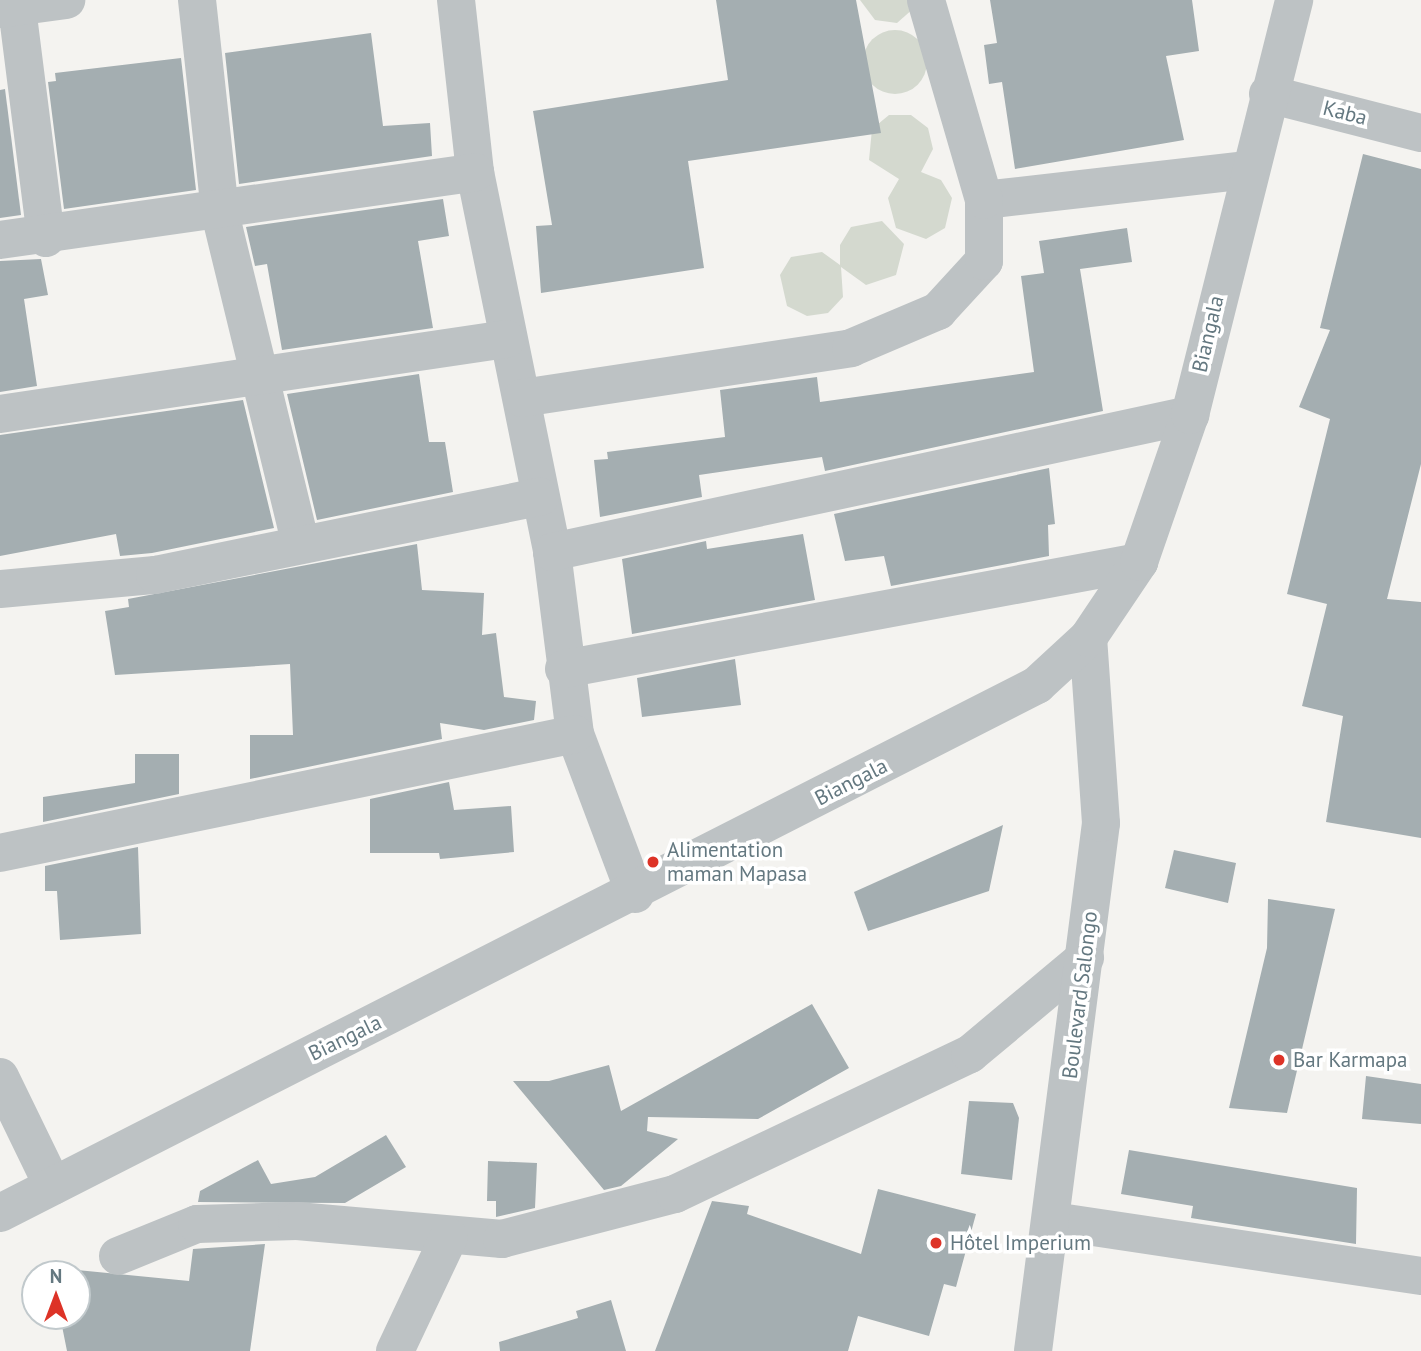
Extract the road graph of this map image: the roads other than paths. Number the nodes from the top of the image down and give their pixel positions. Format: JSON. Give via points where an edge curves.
{"nodes":[{"id":1,"x":66,"y":0,"type":"edge"},
{"id":2,"x":197,"y":0,"type":"edge"},
{"id":3,"x":456,"y":0,"type":"edge"},
{"id":4,"x":926,"y":0,"type":"edge"},
{"id":5,"x":1294,"y":0,"type":"edge"},
{"id":6,"x":11,"y":6,"type":"edge"},
{"id":7,"x":1268,"y":94,"type":"junction"},
{"id":8,"x":1421,"y":132,"type":"edge"},
{"id":9,"x":1247,"y":170,"type":"junction"},
{"id":10,"x":475,"y":172,"type":"junction"},
{"id":11,"x":984,"y":200,"type":"junction"},
{"id":12,"x":220,"y":213,"type":"junction"},
{"id":13,"x":46,"y":238,"type":"junction"},
{"id":14,"x":0,"y":240,"type":"edge"},
{"id":15,"x":506,"y":339,"type":"junction"},
{"id":16,"x":262,"y":376,"type":"junction"},
{"id":17,"x":522,"y":398,"type":"junction"},
{"id":18,"x":0,"y":414,"type":"edge"},
{"id":19,"x":1189,"y":415,"type":"junction"},
{"id":20,"x":540,"y":496,"type":"junction"},
{"id":21,"x":300,"y":541,"type":"junction"},
{"id":22,"x":552,"y":552,"type":"junction"},
{"id":23,"x":1139,"y":562,"type":"junction"},
{"id":24,"x":0,"y":589,"type":"edge"},
{"id":25,"x":1088,"y":638,"type":"junction"},
{"id":26,"x":564,"y":669,"type":"junction"},
{"id":27,"x":575,"y":734,"type":"junction"},
{"id":28,"x":0,"y":853,"type":"edge"},
{"id":29,"x":635,"y":894,"type":"junction"},
{"id":30,"x":1085,"y":958,"type":"junction"},
{"id":31,"x":0,"y":1077,"type":"edge"},
{"id":32,"x":53,"y":1186,"type":"junction"},
{"id":33,"x":0,"y":1213,"type":"edge"},
{"id":34,"x":1054,"y":1221,"type":"junction"},
{"id":35,"x":449,"y":1237,"type":"junction"},
{"id":36,"x":118,"y":1256,"type":"dead end"},
{"id":37,"x":1421,"y":1276,"type":"edge"},
{"id":38,"x":395,"y":1351,"type":"edge"},
{"id":39,"x":1033,"y":1351,"type":"edge"}],
"edges":[{"from":1,"to":6,"type":"street"},
{"from":2,"to":12,"type":"street"},
{"from":3,"to":10,"type":"street"},
{"from":4,"to":11,"type":"street"},
{"from":5,"to":7,"type":"street","name":"Biangala"},
{"from":6,"to":13,"type":"street"},
{"from":7,"to":8,"type":"street","name":"Kaba"},
{"from":7,"to":9,"type":"street","name":"Biangala"},
{"from":9,"to":11,"type":"street"},
{"from":9,"to":19,"type":"street","name":"Biangala"},
{"from":10,"to":12,"type":"street"},
{"from":10,"to":15,"type":"street"},
{"from":11,"to":17,"type":"street","via":[[984,261],[926,316],[851,348]]},
{"from":12,"to":13,"type":"street"},
{"from":12,"to":16,"type":"street"},
{"from":13,"to":14,"type":"street"},
{"from":15,"to":16,"type":"street"},
{"from":15,"to":17,"type":"street"},
{"from":16,"to":18,"type":"street"},
{"from":16,"to":21,"type":"street"},
{"from":17,"to":20,"type":"street"},
{"from":19,"to":22,"type":"street"},
{"from":19,"to":23,"type":"street","name":"Biangala"},
{"from":20,"to":21,"type":"street"},
{"from":20,"to":22,"type":"street"},
{"from":21,"to":24,"type":"street","via":[[155,575]]},
{"from":22,"to":26,"type":"street"},
{"from":23,"to":25,"type":"street","name":"Biangala"},
{"from":23,"to":26,"type":"street"},
{"from":25,"to":29,"type":"street","name":"Biangala","via":[[1037,685]]},
{"from":25,"to":30,"type":"street","name":"Boulevard Salongo","via":[[1101,823]]},
{"from":26,"to":27,"type":"street"},
{"from":27,"to":28,"type":"street"},
{"from":27,"to":29,"type":"street"},
{"from":29,"to":32,"type":"street","name":"Biangala"},
{"from":30,"to":34,"type":"street","name":"Boulevard Salongo"},
{"from":30,"to":35,"type":"street","via":[[970,1054],[675,1194],[502,1238]]},
{"from":31,"to":32,"type":"street"},
{"from":32,"to":33,"type":"street","name":"Biangala"},
{"from":34,"to":37,"type":"street"},
{"from":34,"to":39,"type":"street","name":"Boulevard Salongo"},
{"from":35,"to":36,"type":"street","via":[[297,1221],[197,1224]]},
{"from":35,"to":38,"type":"street"}]}
